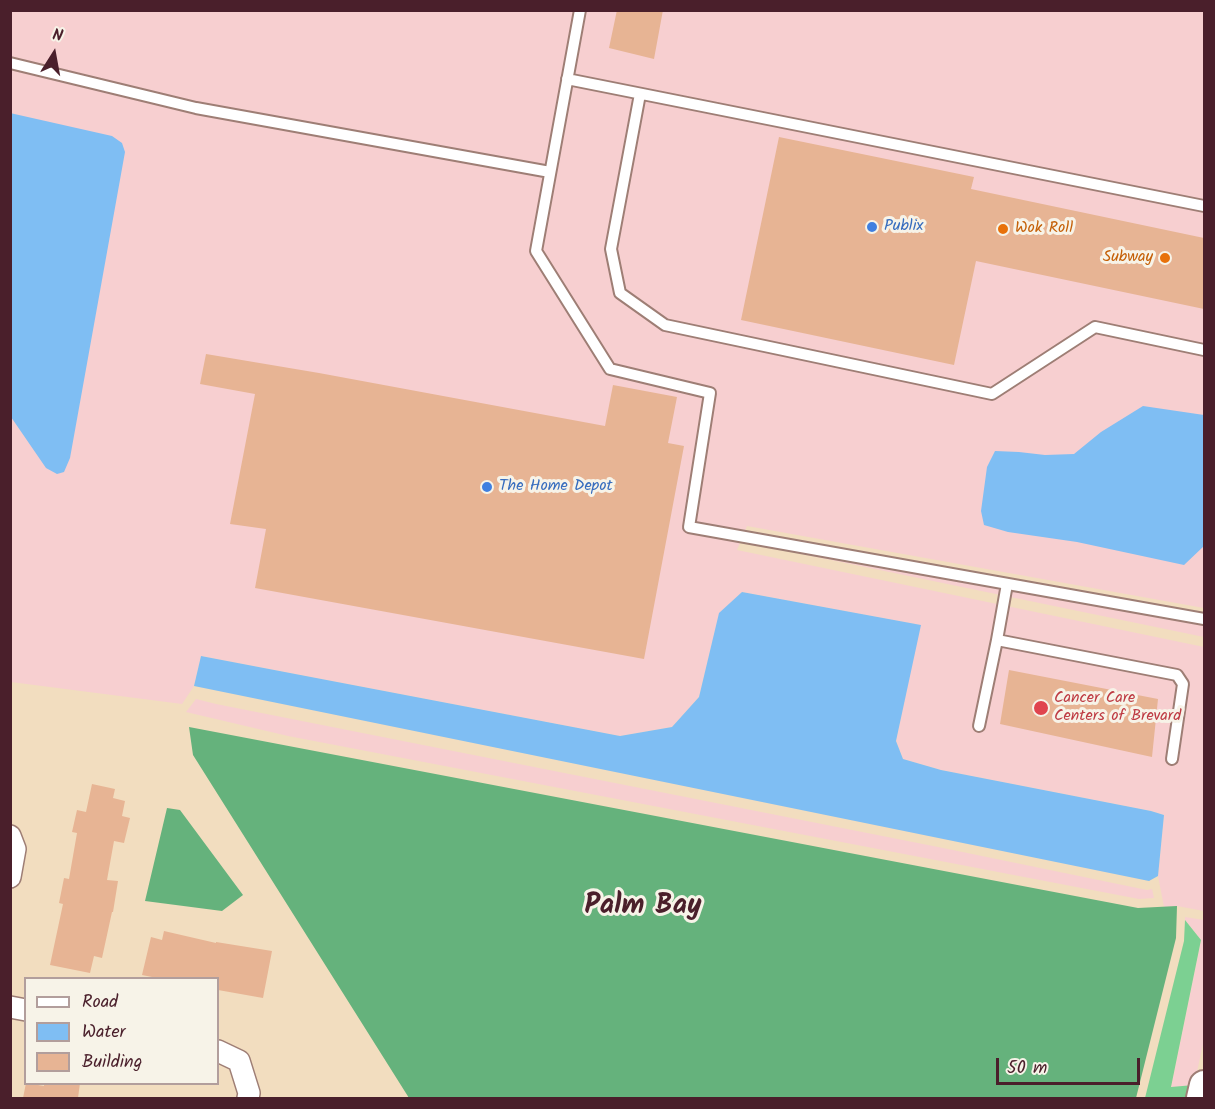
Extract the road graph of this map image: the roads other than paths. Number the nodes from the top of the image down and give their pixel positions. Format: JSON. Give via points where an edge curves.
{"nodes":[{"id":1,"x":580,"y":10,"type":"edge"},
{"id":2,"x":10,"y":63,"type":"edge"},
{"id":3,"x":567,"y":79,"type":"junction"},
{"id":4,"x":640,"y":94,"type":"junction"},
{"id":5,"x":550,"y":172,"type":"junction"},
{"id":6,"x":1204,"y":206,"type":"edge"},
{"id":7,"x":1204,"y":350,"type":"edge"},
{"id":8,"x":1007,"y":584,"type":"junction"},
{"id":9,"x":1204,"y":619,"type":"edge"},
{"id":10,"x":997,"y":640,"type":"junction"},
{"id":11,"x":979,"y":726,"type":"dead end"},
{"id":12,"x":1172,"y":759,"type":"dead end"},
{"id":13,"x":10,"y":836,"type":"edge"},
{"id":14,"x":10,"y":877,"type":"edge"},
{"id":15,"x":219,"y":1051,"type":"edge"},
{"id":16,"x":1204,"y":1085,"type":"edge"},
{"id":17,"x":248,"y":1096,"type":"edge"},
{"id":18,"x":1201,"y":1098,"type":"edge"}],
"edges":[{"from":1,"to":3,"type":"lane"},
{"from":2,"to":5,"type":"lane","via":[[196,108]]},
{"from":3,"to":4,"type":"lane"},
{"from":3,"to":5,"type":"lane"},
{"from":4,"to":6,"type":"lane"},
{"from":4,"to":7,"type":"lane","via":[[611,249],[620,292],[665,325],[992,394],[1095,327]]},
{"from":5,"to":8,"type":"lane","via":[[536,251],[610,369],[710,393],[689,527]]},
{"from":8,"to":9,"type":"lane"},
{"from":8,"to":10,"type":"lane"},
{"from":10,"to":11,"type":"lane"},
{"from":10,"to":12,"type":"lane","via":[[1177,675],[1183,684]]},
{"from":13,"to":14,"type":"street","via":[[15,849]]},
{"from":15,"to":17,"type":"street","via":[[238,1061]]},
{"from":16,"to":18,"type":"street"}]}
